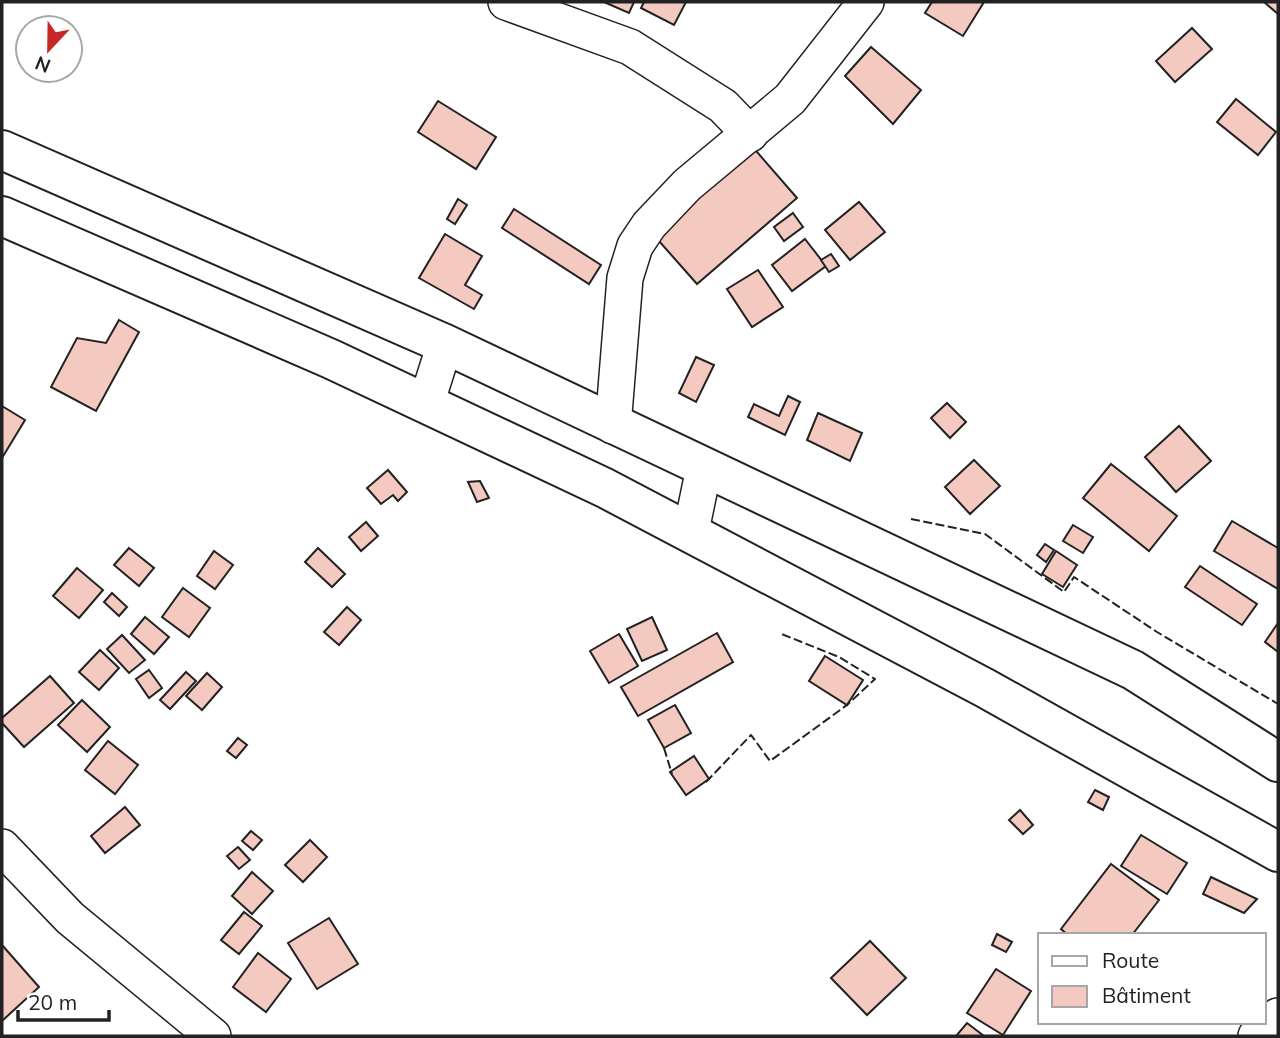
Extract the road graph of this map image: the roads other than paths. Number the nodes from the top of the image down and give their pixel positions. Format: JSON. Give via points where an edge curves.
{"nodes":[{"id":1,"x":506,"y":2,"type":"edge"},
{"id":2,"x":866,"y":2,"type":"edge"},
{"id":3,"x":750,"y":134,"type":"junction"},
{"id":4,"x":2,"y":150,"type":"edge"},
{"id":5,"x":2,"y":216,"type":"edge"},
{"id":6,"x":445,"y":344,"type":"junction"},
{"id":7,"x":426,"y":404,"type":"junction"},
{"id":8,"x":613,"y":426,"type":"junction"},
{"id":9,"x":704,"y":468,"type":"junction"},
{"id":10,"x":691,"y":531,"type":"junction"},
{"id":11,"x":1278,"y":762,"type":"edge"},
{"id":12,"x":2,"y":847,"type":"edge"},
{"id":13,"x":1278,"y":852,"type":"edge"},
{"id":14,"x":1278,"y":1016,"type":"edge"},
{"id":15,"x":213,"y":1036,"type":"edge"},
{"id":16,"x":1256,"y":1036,"type":"edge"}],
"edges":[{"from":1,"to":3,"type":"street","via":[[630,47],[723,106]]},
{"from":2,"to":3,"type":"street","via":[[790,99]]},
{"from":3,"to":8,"type":"street","via":[[687,185],[635,246],[625,278]]},
{"from":4,"to":6,"type":"main road"},
{"from":5,"to":7,"type":"main road"},
{"from":6,"to":7,"type":"street"},
{"from":6,"to":8,"type":"main road"},
{"from":7,"to":10,"type":"main road"},
{"from":8,"to":9,"type":"main road"},
{"from":9,"to":10,"type":"street"},
{"from":9,"to":11,"type":"main road","via":[[1133,670]]},
{"from":10,"to":13,"type":"main road"},
{"from":12,"to":15,"type":"street","via":[[69,918]]},
{"from":14,"to":16,"type":"street"}]}
